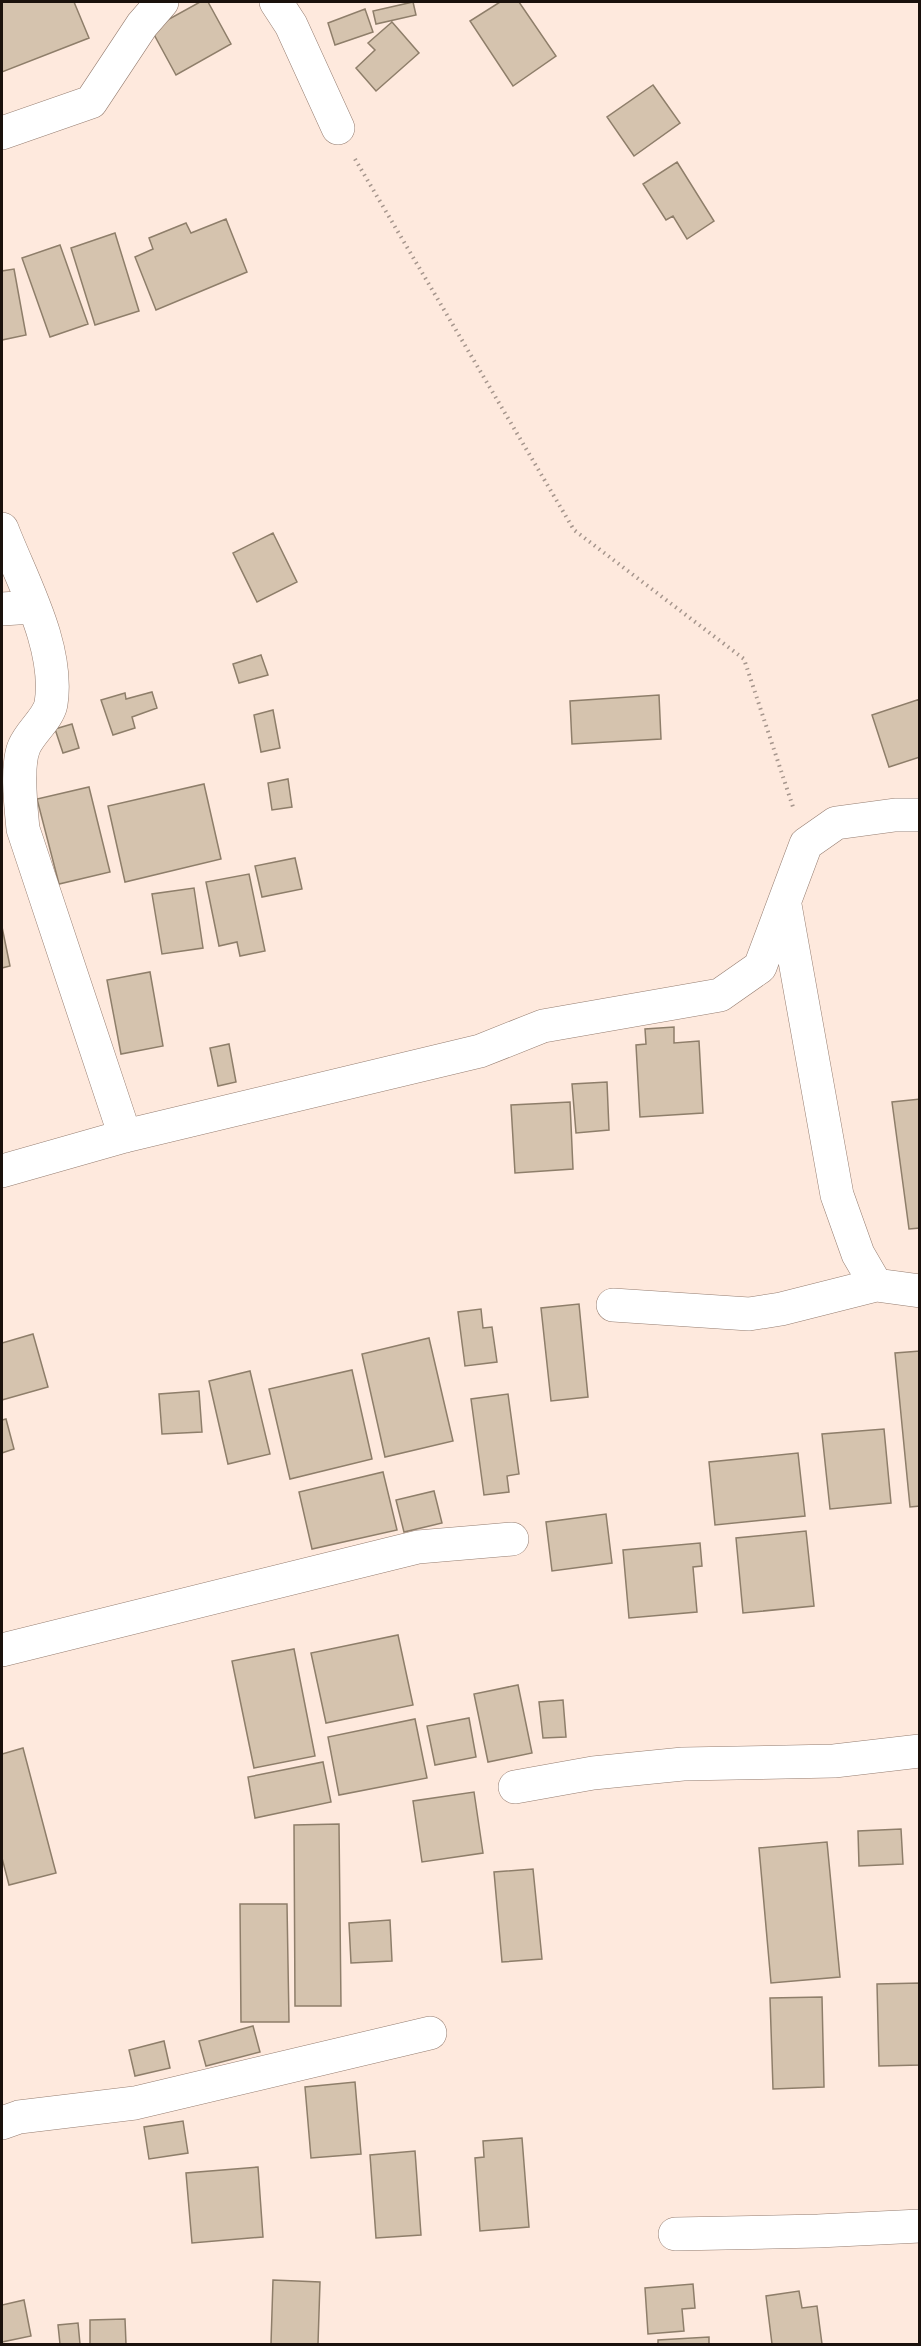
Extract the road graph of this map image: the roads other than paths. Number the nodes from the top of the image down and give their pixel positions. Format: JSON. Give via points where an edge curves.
{"nodes":[{"id":1,"x":162,"y":2,"type":"edge"},
{"id":2,"x":276,"y":2,"type":"edge"},
{"id":3,"x":338,"y":128,"type":"road end"},
{"id":4,"x":2,"y":133,"type":"edge"},
{"id":5,"x":2,"y":529,"type":"edge"},
{"id":6,"x":17,"y":608,"type":"edge"},
{"id":7,"x":920,"y":815,"type":"edge"},
{"id":8,"x":785,"y":905,"type":"junction"},
{"id":9,"x":125,"y":1136,"type":"junction"},
{"id":10,"x":2,"y":1171,"type":"edge"},
{"id":11,"x":876,"y":1285,"type":"junction"},
{"id":12,"x":920,"y":1291,"type":"edge"},
{"id":13,"x":614,"y":1305,"type":"dead end"},
{"id":14,"x":512,"y":1539,"type":"dead end"},
{"id":15,"x":2,"y":1650,"type":"edge"},
{"id":16,"x":920,"y":1751,"type":"edge"},
{"id":17,"x":515,"y":1787,"type":"dead end"},
{"id":18,"x":430,"y":2032,"type":"dead end"},
{"id":19,"x":2,"y":2123,"type":"edge"},
{"id":20,"x":920,"y":2226,"type":"edge"},
{"id":21,"x":675,"y":2234,"type":"dead end"}],
"edges":[{"from":1,"to":4,"type":"street","via":[[91,102]]},
{"from":2,"to":3,"type":"street","via":[[291,24]]},
{"from":5,"to":6,"type":"street"},
{"from":6,"to":9,"type":"street","via":[[52,661],[51,706],[23,747],[23,829]]},
{"from":7,"to":8,"type":"street","via":[[836,823],[806,844]]},
{"from":8,"to":9,"type":"street","via":[[760,968],[720,995],[543,1026],[480,1050]]},
{"from":8,"to":11,"type":"street","via":[[837,1195],[858,1254]]},
{"from":9,"to":10,"type":"street"},
{"from":11,"to":12,"type":"street"},
{"from":11,"to":13,"type":"street","via":[[749,1314]]},
{"from":14,"to":15,"type":"street","via":[[418,1547]]},
{"from":16,"to":17,"type":"street","via":[[834,1761],[683,1764],[593,1773]]},
{"from":18,"to":19,"type":"street","via":[[135,2103],[19,2117]]},
{"from":20,"to":21,"type":"street"}]}
